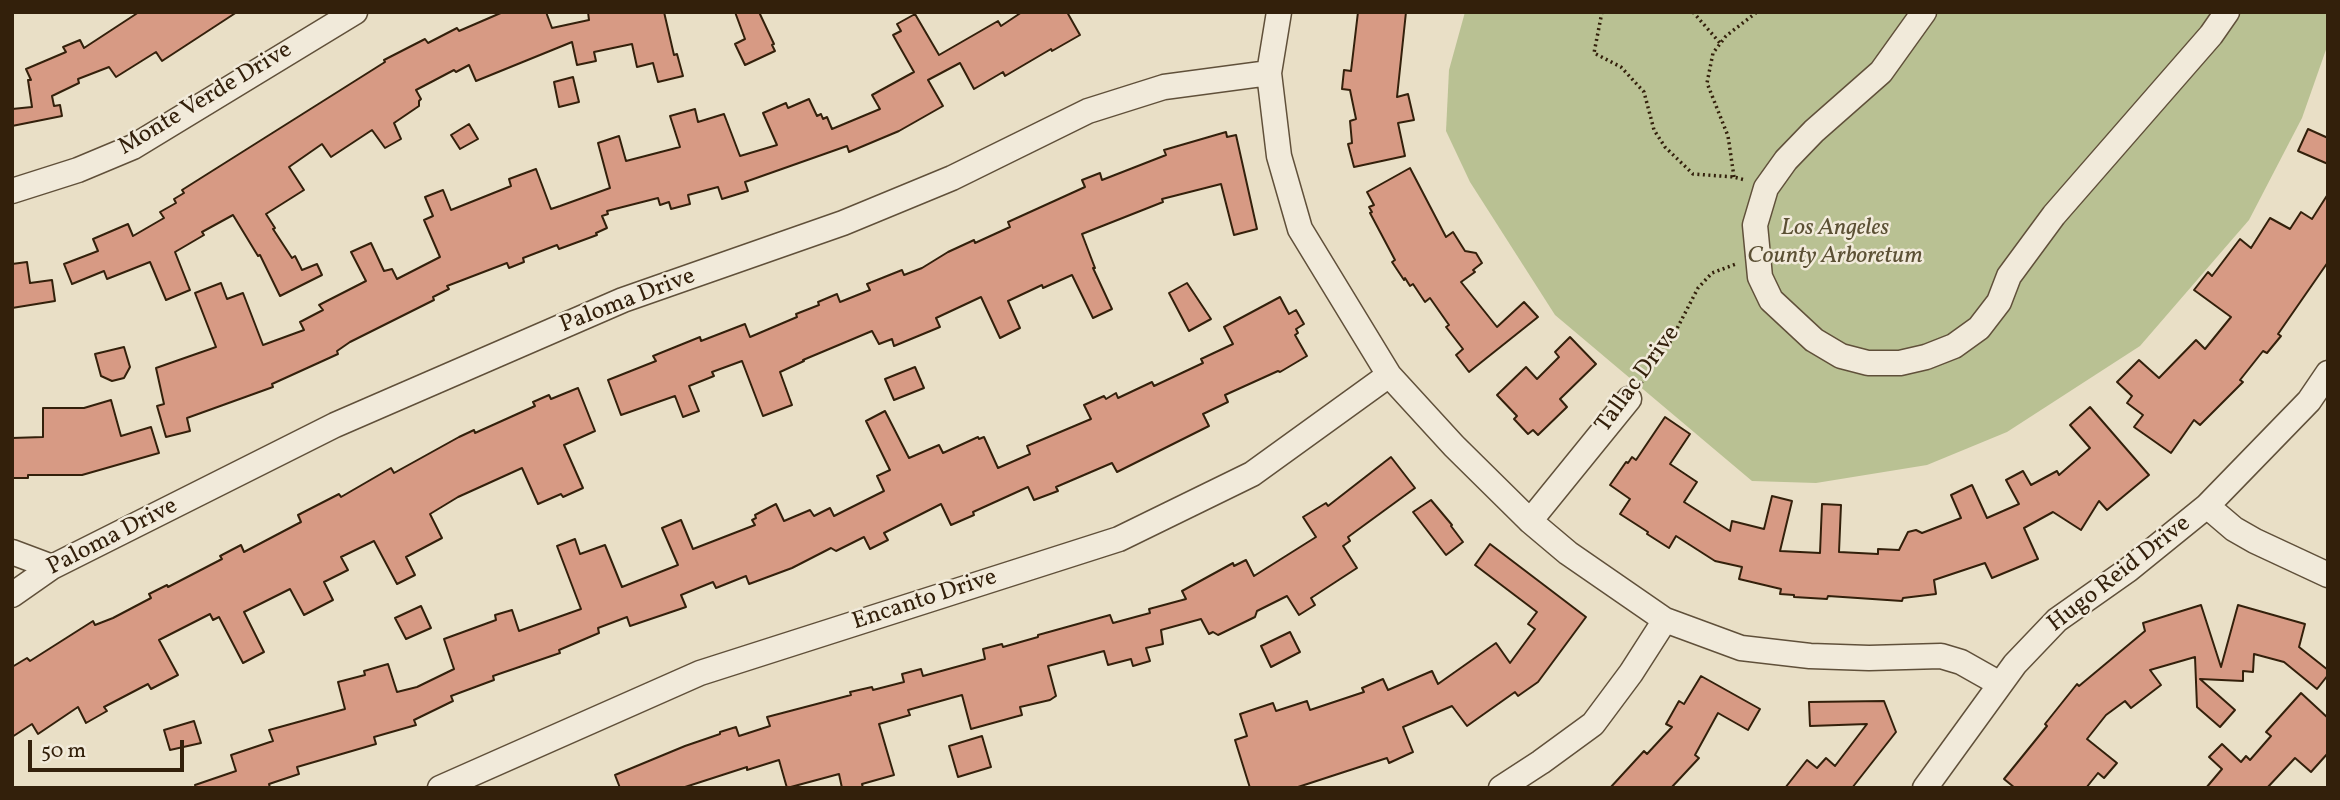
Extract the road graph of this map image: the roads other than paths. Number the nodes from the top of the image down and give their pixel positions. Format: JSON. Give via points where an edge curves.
{"nodes":[{"id":1,"x":355,"y":12,"type":"edge"},
{"id":2,"x":1279,"y":12,"type":"edge"},
{"id":3,"x":1924,"y":12,"type":"edge"},
{"id":4,"x":2227,"y":12,"type":"edge"},
{"id":5,"x":1269,"y":73,"type":"junction"},
{"id":6,"x":12,"y":191,"type":"edge"},
{"id":7,"x":2328,"y":373,"type":"edge"},
{"id":8,"x":1389,"y":375,"type":"junction"},
{"id":9,"x":1629,"y":399,"type":"road end"},
{"id":10,"x":2207,"y":506,"type":"junction"},
{"id":11,"x":1530,"y":521,"type":"junction"},
{"id":12,"x":12,"y":552,"type":"edge"},
{"id":13,"x":52,"y":567,"type":"junction"},
{"id":14,"x":2328,"y":575,"type":"edge"},
{"id":15,"x":12,"y":595,"type":"edge"},
{"id":16,"x":1665,"y":620,"type":"junction"},
{"id":17,"x":2000,"y":684,"type":"junction"},
{"id":18,"x":440,"y":788,"type":"edge"},
{"id":19,"x":1501,"y":788,"type":"edge"},
{"id":20,"x":1925,"y":788,"type":"edge"}],
"edges":[{"from":1,"to":6,"type":"street","name":"Monte Verde Drive","via":[[133,147]]},
{"from":2,"to":5,"type":"street"},
{"from":3,"to":4,"type":"street","via":[[1881,72],[1786,160],[1766,188],[1755,225],[1760,277],[1771,300],[1814,340],[1841,356],[1868,363],[1926,357],[1954,346],[1979,328],[2009,276],[2054,215]]},
{"from":5,"to":8,"type":"street","via":[[1279,156],[1300,229]]},
{"from":5,"to":13,"type":"street","name":"Paloma Drive","via":[[1164,87],[1088,111],[952,178],[843,223],[623,300],[335,425]]},
{"from":7,"to":10,"type":"street","name":"Hugo Reid Drive","via":[[2309,401]]},
{"from":8,"to":11,"type":"street"},
{"from":8,"to":18,"type":"street","name":"Encanto Drive","via":[[1252,474],[1119,540],[700,673]]},
{"from":9,"to":11,"type":"street","name":"Tallac Drive"},
{"from":10,"to":14,"type":"street","via":[[2255,541]]},
{"from":10,"to":17,"type":"street","name":"Hugo Reid Drive","via":[[2057,620]]},
{"from":11,"to":16,"type":"street"},
{"from":12,"to":13,"type":"street"},
{"from":13,"to":15,"type":"street","name":"Paloma Drive"},
{"from":16,"to":17,"type":"street","via":[[1741,648],[1834,657],[1941,656]]},
{"from":16,"to":19,"type":"street","via":[[1593,724]]},
{"from":17,"to":20,"type":"street","name":"Hugo Reid Drive"}]}
